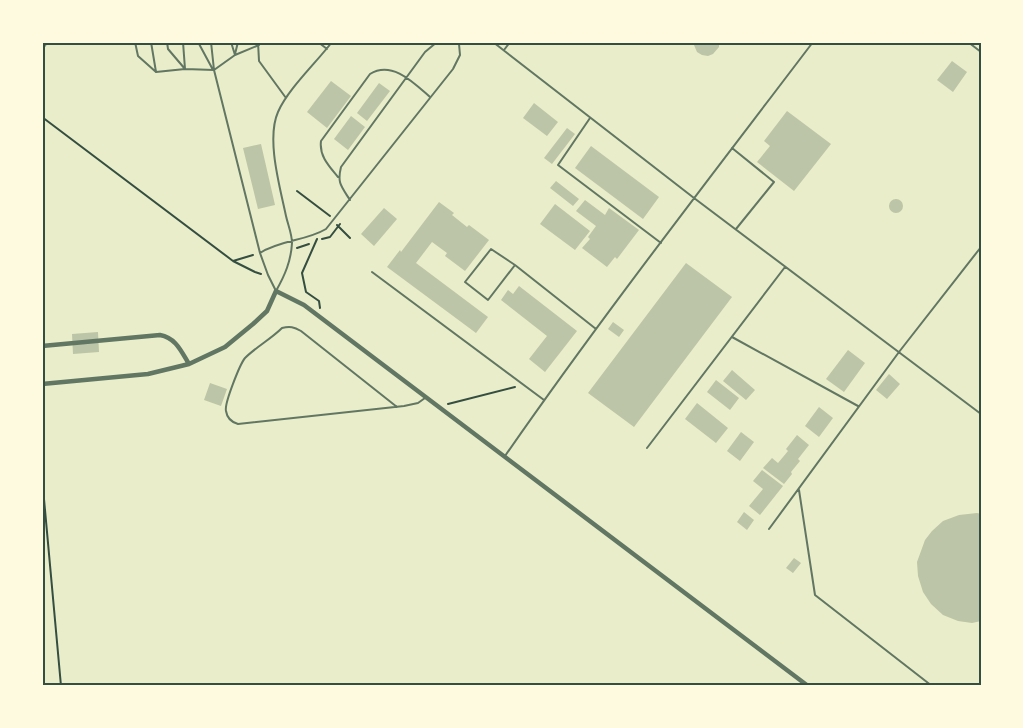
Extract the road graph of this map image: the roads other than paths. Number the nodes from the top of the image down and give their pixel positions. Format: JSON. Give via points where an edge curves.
{"nodes":[{"id":1,"x":135,"y":42,"type":"edge"},
{"id":2,"x":151,"y":42,"type":"edge"},
{"id":3,"x":166,"y":42,"type":"edge"},
{"id":4,"x":183,"y":42,"type":"edge"},
{"id":5,"x":198,"y":42,"type":"edge"},
{"id":6,"x":211,"y":42,"type":"edge"},
{"id":7,"x":231,"y":42,"type":"edge"},
{"id":8,"x":238,"y":42,"type":"edge"},
{"id":9,"x":318,"y":42,"type":"edge"},
{"id":10,"x":332,"y":42,"type":"edge"},
{"id":11,"x":436,"y":42,"type":"edge"},
{"id":12,"x":457,"y":42,"type":"edge"},
{"id":13,"x":493,"y":42,"type":"edge"},
{"id":14,"x":510,"y":42,"type":"edge"},
{"id":15,"x":813,"y":42,"type":"edge"},
{"id":16,"x":968,"y":42,"type":"edge"},
{"id":17,"x":260,"y":43,"type":"edge"},
{"id":18,"x":327,"y":49,"type":"junction"},
{"id":19,"x":504,"y":50,"type":"junction"},
{"id":20,"x":981,"y":51,"type":"edge"},
{"id":21,"x":235,"y":55,"type":"junction"},
{"id":22,"x":185,"y":69,"type":"junction"},
{"id":23,"x":214,"y":70,"type":"junction"},
{"id":24,"x":156,"y":72,"type":"junction"},
{"id":25,"x":408,"y":77,"type":"junction"},
{"id":26,"x":430,"y":97,"type":"junction"},
{"id":27,"x":286,"y":98,"type":"junction"},
{"id":28,"x":590,"y":118,"type":"junction"},
{"id":29,"x":732,"y":148,"type":"junction"},
{"id":30,"x":338,"y":177,"type":"junction"},
{"id":31,"x":694,"y":198,"type":"junction"},
{"id":32,"x":350,"y":200,"type":"junction"},
{"id":33,"x":736,"y":229,"type":"junction"},
{"id":34,"x":292,"y":241,"type":"junction"},
{"id":35,"x":661,"y":243,"type":"junction"},
{"id":36,"x":981,"y":247,"type":"edge"},
{"id":37,"x":260,"y":253,"type":"junction"},
{"id":38,"x":515,"y":265,"type":"junction"},
{"id":39,"x":785,"y":267,"type":"junction"},
{"id":40,"x":372,"y":272,"type":"dead end"},
{"id":41,"x":276,"y":291,"type":"junction"},
{"id":42,"x":596,"y":329,"type":"junction"},
{"id":43,"x":732,"y":337,"type":"junction"},
{"id":44,"x":42,"y":346,"type":"edge"},
{"id":45,"x":899,"y":352,"type":"junction"},
{"id":46,"x":189,"y":364,"type":"junction"},
{"id":47,"x":42,"y":384,"type":"edge"},
{"id":48,"x":427,"y":397,"type":"junction"},
{"id":49,"x":544,"y":400,"type":"junction"},
{"id":50,"x":397,"y":407,"type":"junction"},
{"id":51,"x":859,"y":407,"type":"junction"},
{"id":52,"x":981,"y":414,"type":"edge"},
{"id":53,"x":647,"y":448,"type":"dead end"},
{"id":54,"x":506,"y":456,"type":"junction"},
{"id":55,"x":799,"y":488,"type":"junction"},
{"id":56,"x":769,"y":529,"type":"dead end"},
{"id":57,"x":808,"y":686,"type":"edge"},
{"id":58,"x":932,"y":686,"type":"edge"}],
"edges":[{"from":1,"to":24,"type":"lane","via":[[138,56]]},
{"from":2,"to":24,"type":"lane"},
{"from":3,"to":22,"type":"lane"},
{"from":4,"to":22,"type":"lane"},
{"from":5,"to":23,"type":"lane"},
{"from":6,"to":23,"type":"lane"},
{"from":7,"to":21,"type":"lane"},
{"from":8,"to":21,"type":"lane"},
{"from":9,"to":18,"type":"lane"},
{"from":10,"to":18,"type":"lane"},
{"from":11,"to":25,"type":"lane"},
{"from":12,"to":26,"type":"lane","via":[[460,55]]},
{"from":13,"to":19,"type":"lane"},
{"from":14,"to":19,"type":"lane"},
{"from":15,"to":29,"type":"lane"},
{"from":16,"to":20,"type":"lane"},
{"from":17,"to":21,"type":"lane"},
{"from":17,"to":27,"type":"lane","via":[[259,61]]},
{"from":18,"to":27,"type":"lane"},
{"from":19,"to":28,"type":"lane"},
{"from":21,"to":23,"type":"lane"},
{"from":22,"to":23,"type":"lane"},
{"from":22,"to":24,"type":"lane"},
{"from":23,"to":37,"type":"lane"},
{"from":25,"to":26,"type":"lane"},
{"from":25,"to":30,"type":"lane","via":[[341,167]]},
{"from":25,"to":30,"type":"lane","via":[[387,70],[370,74],[321,141],[323,157]]},
{"from":26,"to":32,"type":"lane"},
{"from":27,"to":34,"type":"lane","via":[[278,113],[273,148]]},
{"from":28,"to":31,"type":"lane"},
{"from":28,"to":35,"type":"lane","via":[[558,165]]},
{"from":29,"to":31,"type":"lane"},
{"from":29,"to":33,"type":"lane","via":[[774,182]]},
{"from":30,"to":32,"type":"lane"},
{"from":31,"to":33,"type":"lane"},
{"from":31,"to":35,"type":"lane"},
{"from":32,"to":34,"type":"lane","via":[[326,229]]},
{"from":33,"to":39,"type":"lane"},
{"from":34,"to":37,"type":"lane"},
{"from":34,"to":41,"type":"lane","via":[[285,276]]},
{"from":35,"to":42,"type":"lane"},
{"from":36,"to":45,"type":"lane"},
{"from":37,"to":41,"type":"lane"},
{"from":38,"to":38,"type":"lane","via":[[491,249],[465,282],[488,300]]},
{"from":38,"to":42,"type":"lane"},
{"from":39,"to":43,"type":"lane"},
{"from":39,"to":45,"type":"lane"},
{"from":40,"to":49,"type":"lane"},
{"from":41,"to":46,"type":"street","via":[[267,311],[253,324],[225,346]]},
{"from":41,"to":48,"type":"street","via":[[304,305]]},
{"from":42,"to":49,"type":"lane"},
{"from":43,"to":51,"type":"lane"},
{"from":43,"to":53,"type":"lane"},
{"from":44,"to":46,"type":"street","via":[[160,335],[174,341]]},
{"from":45,"to":51,"type":"lane"},
{"from":45,"to":52,"type":"lane"},
{"from":46,"to":47,"type":"street","via":[[148,374]]},
{"from":48,"to":50,"type":"lane"},
{"from":48,"to":54,"type":"street"},
{"from":49,"to":54,"type":"lane"},
{"from":50,"to":50,"type":"lane","via":[[301,331],[289,327],[282,328],[240,364],[225,408],[229,419],[238,424]]},
{"from":51,"to":55,"type":"lane"},
{"from":54,"to":57,"type":"street"},
{"from":55,"to":56,"type":"lane"},
{"from":55,"to":58,"type":"lane","via":[[815,596]]}]}
